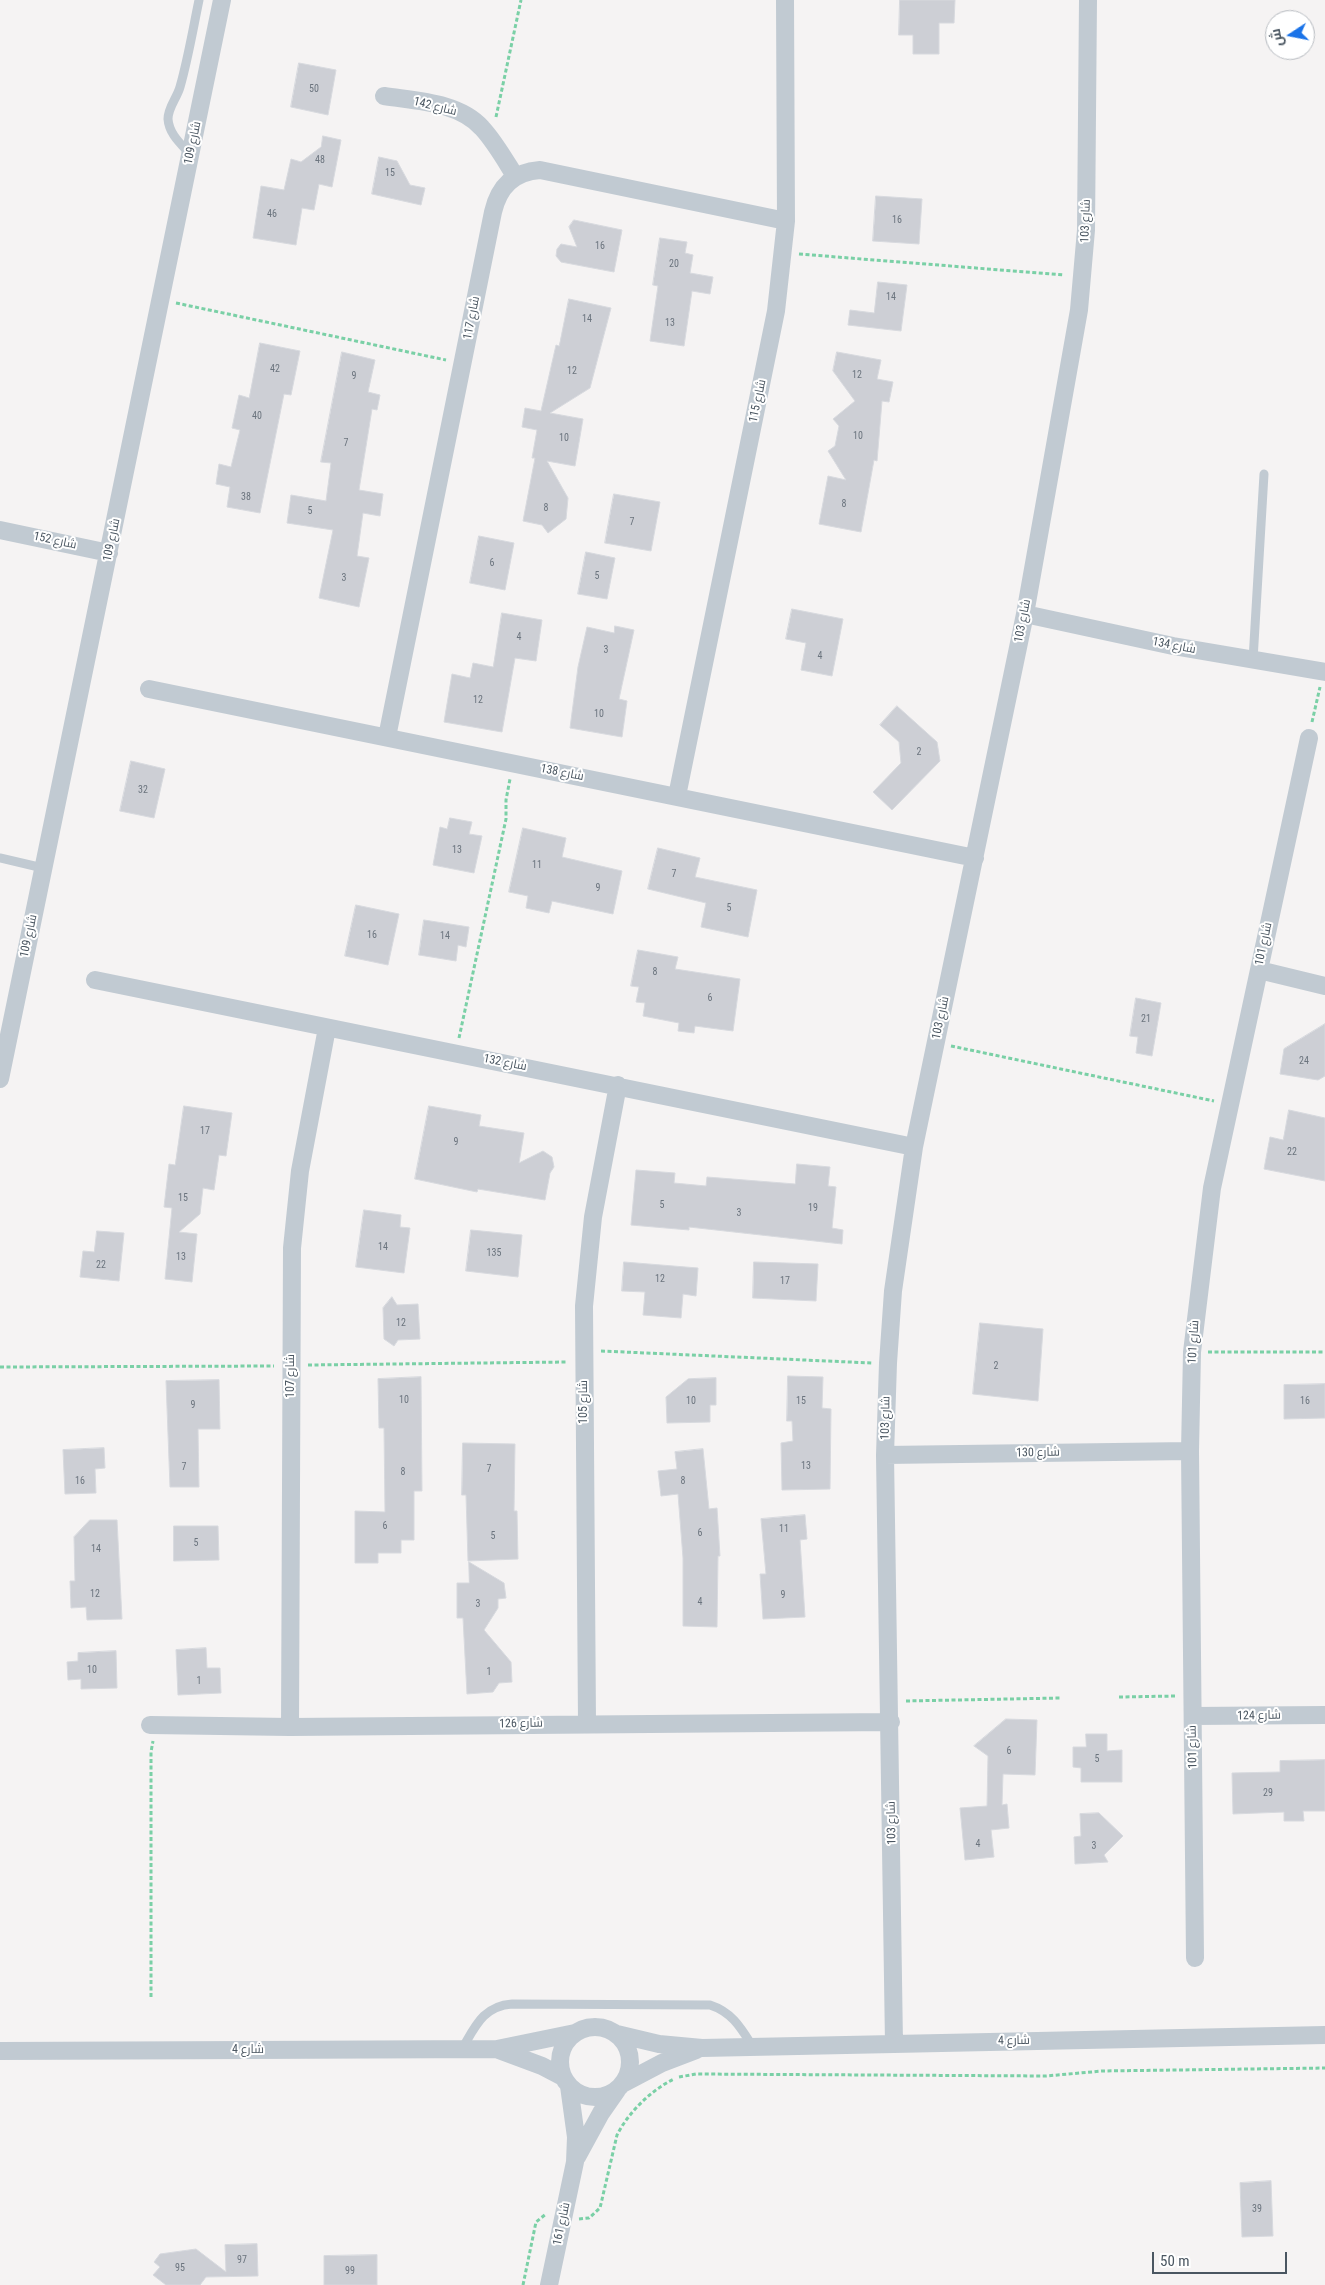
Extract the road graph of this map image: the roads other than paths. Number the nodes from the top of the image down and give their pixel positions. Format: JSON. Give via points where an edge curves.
{"nodes":[{"id":1,"x":199,"y":0,"type":"edge"},
{"id":2,"x":222,"y":0,"type":"edge"},
{"id":3,"x":785,"y":0,"type":"edge"},
{"id":4,"x":1088,"y":0,"type":"edge"},
{"id":5,"x":384,"y":96,"type":"dead end"},
{"id":6,"x":190,"y":154,"type":"junction"},
{"id":7,"x":515,"y":176,"type":"junction"},
{"id":8,"x":786,"y":221,"type":"junction"},
{"id":9,"x":1264,"y":474,"type":"dead end"},
{"id":10,"x":0,"y":530,"type":"edge"},
{"id":11,"x":109,"y":553,"type":"junction"},
{"id":12,"x":1025,"y":614,"type":"junction"},
{"id":13,"x":1253,"y":660,"type":"junction"},
{"id":14,"x":1324,"y":672,"type":"edge"},
{"id":15,"x":150,"y":689,"type":"dead end"},
{"id":16,"x":387,"y":737,"type":"junction"},
{"id":17,"x":1309,"y":738,"type":"road end"},
{"id":18,"x":677,"y":796,"type":"junction"},
{"id":19,"x":0,"y":858,"type":"edge"},
{"id":20,"x":975,"y":858,"type":"junction"},
{"id":21,"x":44,"y":868,"type":"junction"},
{"id":22,"x":1259,"y":970,"type":"junction"},
{"id":23,"x":94,"y":980,"type":"dead end"},
{"id":24,"x":1325,"y":986,"type":"edge"},
{"id":25,"x":327,"y":1028,"type":"junction"},
{"id":26,"x":0,"y":1079,"type":"edge"},
{"id":27,"x":618,"y":1085,"type":"junction"},
{"id":28,"x":914,"y":1147,"type":"junction"},
{"id":29,"x":1190,"y":1451,"type":"junction"},
{"id":30,"x":886,"y":1455,"type":"junction"},
{"id":31,"x":1325,"y":1715,"type":"edge"},
{"id":32,"x":1193,"y":1716,"type":"junction"},
{"id":33,"x":891,"y":1722,"type":"junction"},
{"id":34,"x":587,"y":1723,"type":"junction"},
{"id":35,"x":150,"y":1725,"type":"dead end"},
{"id":36,"x":290,"y":1727,"type":"junction"},
{"id":37,"x":1195,"y":1958,"type":"dead end"},
{"id":38,"x":575,"y":2033,"type":"junction"},
{"id":39,"x":617,"y":2034,"type":"junction"},
{"id":40,"x":1325,"y":2035,"type":"edge"},
{"id":41,"x":894,"y":2044,"type":"junction"},
{"id":42,"x":753,"y":2047,"type":"junction"},
{"id":43,"x":702,"y":2048,"type":"junction"},
{"id":44,"x":462,"y":2049,"type":"junction"},
{"id":45,"x":496,"y":2049,"type":"junction"},
{"id":46,"x":0,"y":2051,"type":"edge"},
{"id":47,"x":566,"y":2082,"type":"junction"},
{"id":48,"x":620,"y":2087,"type":"junction"},
{"id":49,"x":575,"y":2162,"type":"junction"},
{"id":50,"x":549,"y":2285,"type":"edge"}],
"edges":[{"from":1,"to":6,"type":"lane","via":[[181,86],[168,119],[173,134]]},
{"from":2,"to":6,"type":"street","name":"شارع 109"},
{"from":3,"to":8,"type":"street","name":"شارع 115"},
{"from":4,"to":12,"type":"street","name":"شارع 103","via":[[1087,202],[1083,276]]},
{"from":5,"to":7,"type":"street","name":"شارع 142","via":[[456,110],[470,117],[491,140]]},
{"from":6,"to":11,"type":"street","name":"شارع 109"},
{"from":7,"to":8,"type":"street","via":[[540,170]]},
{"from":7,"to":16,"type":"street","name":"شارع 117","via":[[496,198]]},
{"from":8,"to":18,"type":"street","name":"شارع 115","via":[[771,338]]},
{"from":9,"to":13,"type":"lane"},
{"from":10,"to":11,"type":"street","name":"شارع 152"},
{"from":11,"to":21,"type":"street","name":"شارع 109"},
{"from":12,"to":13,"type":"street","name":"شارع 134"},
{"from":12,"to":20,"type":"street","name":"شارع 103"},
{"from":13,"to":14,"type":"street","name":"شارع 134"},
{"from":15,"to":16,"type":"street","name":"شارع 138"},
{"from":16,"to":18,"type":"street","name":"شارع 138"},
{"from":17,"to":22,"type":"street","name":"شارع 101"},
{"from":18,"to":20,"type":"street","name":"شارع 138"},
{"from":19,"to":21,"type":"lane"},
{"from":20,"to":28,"type":"street","name":"شارع 103"},
{"from":21,"to":26,"type":"street","name":"شارع 109"},
{"from":22,"to":24,"type":"street"},
{"from":22,"to":29,"type":"street","name":"شارع 101","via":[[1212,1188],[1192,1352]]},
{"from":23,"to":25,"type":"street","name":"شارع 132"},
{"from":25,"to":27,"type":"street","name":"شارع 132"},
{"from":25,"to":36,"type":"street","name":"شارع 107","via":[[300,1171],[292,1248]]},
{"from":27,"to":28,"type":"street","name":"شارع 132"},
{"from":27,"to":34,"type":"street","name":"شارع 105","via":[[587,1261],[584,1350]]},
{"from":28,"to":30,"type":"street","name":"شارع 103","via":[[899,1245],[888,1363]]},
{"from":29,"to":30,"type":"street","name":"شارع 130"},
{"from":29,"to":32,"type":"street","name":"شارع 101"},
{"from":30,"to":33,"type":"street","name":"شارع 103"},
{"from":31,"to":32,"type":"street","name":"شارع 124"},
{"from":32,"to":37,"type":"street","name":"شارع 101"},
{"from":33,"to":34,"type":"street","name":"شارع 126"},
{"from":33,"to":41,"type":"street","name":"شارع 103"},
{"from":34,"to":36,"type":"street","name":"شارع 126"},
{"from":35,"to":36,"type":"street","name":"شارع 126"},
{"from":38,"to":39,"type":"street","via":[[596,2027]]},
{"from":38,"to":45,"type":"street","name":"شارع 4"},
{"from":38,"to":47,"type":"street","via":[[560,2058]]},
{"from":39,"to":43,"type":"street","name":"شارع 4","via":[[659,2044]]},
{"from":39,"to":48,"type":"street","via":[[629,2052],[630,2068]]},
{"from":40,"to":41,"type":"street","name":"شارع 4"},
{"from":41,"to":42,"type":"street","name":"شارع 4"},
{"from":42,"to":43,"type":"street","name":"شارع 4"},
{"from":42,"to":44,"type":"lane","via":[[731,2015],[710,2005],[512,2004],[501,2005],[482,2015]]},
{"from":43,"to":48,"type":"street","name":"شارع 4","via":[[662,2064]]},
{"from":44,"to":45,"type":"street","name":"شارع 4"},
{"from":44,"to":46,"type":"street","name":"شارع 4"},
{"from":45,"to":47,"type":"street","name":"شارع 4","via":[[534,2062]]},
{"from":47,"to":48,"type":"street","via":[[582,2094],[597,2097]]},
{"from":47,"to":49,"type":"street","name":"شارع 161","via":[[575,2128]]},
{"from":48,"to":49,"type":"street","name":"شارع 161","via":[[601,2113]]},
{"from":49,"to":50,"type":"street","name":"شارع 161"}]}
